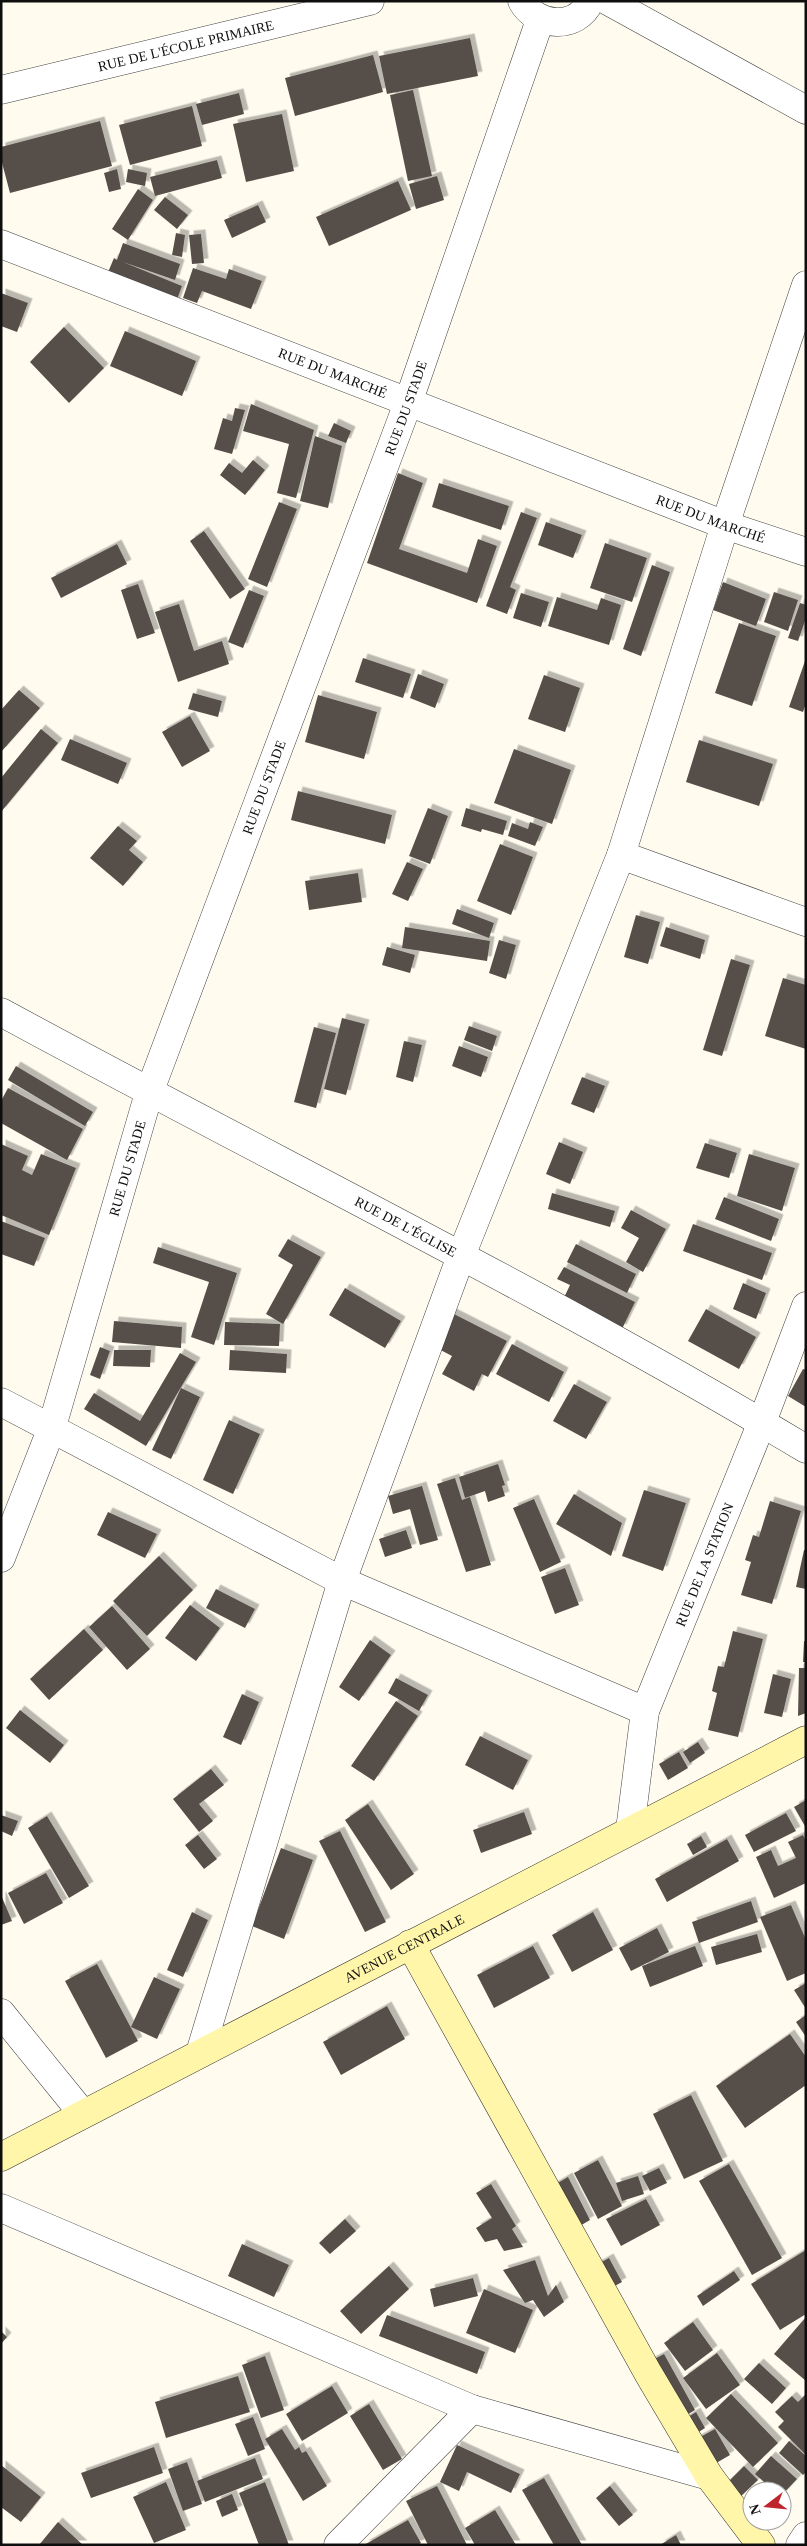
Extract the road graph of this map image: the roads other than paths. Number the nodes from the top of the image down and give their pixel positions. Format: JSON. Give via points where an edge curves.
{"nodes":[{"id":1,"x":370,"y":1,"type":"edge"},
{"id":2,"x":590,"y":1,"type":"edge"},
{"id":3,"x":608,"y":1,"type":"edge"},
{"id":4,"x":531,"y":10,"type":"edge"},
{"id":5,"x":1,"y":90,"type":"edge"},
{"id":6,"x":806,"y":110,"type":"edge"},
{"id":7,"x":1,"y":244,"type":"edge"},
{"id":8,"x":806,"y":285,"type":"edge"},
{"id":9,"x":408,"y":403,"type":"junction"},
{"id":10,"x":724,"y":526,"type":"junction"},
{"id":11,"x":806,"y":552,"type":"edge"},
{"id":12,"x":621,"y":855,"type":"junction"},
{"id":13,"x":806,"y":922,"type":"edge"},
{"id":14,"x":1,"y":1012,"type":"edge"},
{"id":15,"x":149,"y":1093,"type":"junction"},
{"id":16,"x":461,"y":1256,"type":"junction"},
{"id":17,"x":806,"y":1306,"type":"edge"},
{"id":18,"x":1,"y":1402,"type":"edge"},
{"id":19,"x":762,"y":1422,"type":"junction"},
{"id":20,"x":51,"y":1430,"type":"junction"},
{"id":21,"x":806,"y":1448,"type":"edge"},
{"id":22,"x":1,"y":1558,"type":"edge"},
{"id":23,"x":342,"y":1581,"type":"junction"},
{"id":24,"x":645,"y":1711,"type":"junction"},
{"id":25,"x":806,"y":1740,"type":"edge"},
{"id":26,"x":630,"y":1830,"type":"junction"},
{"id":27,"x":410,"y":1944,"type":"junction"},
{"id":28,"x":1,"y":2013,"type":"edge"},
{"id":29,"x":200,"y":2053,"type":"junction"},
{"id":30,"x":83,"y":2114,"type":"junction"},
{"id":31,"x":1,"y":2157,"type":"edge"},
{"id":32,"x":1,"y":2208,"type":"edge"},
{"id":33,"x":472,"y":2409,"type":"junction"},
{"id":34,"x":709,"y":2476,"type":"junction"},
{"id":35,"x":806,"y":2536,"type":"edge"},
{"id":36,"x":338,"y":2545,"type":"edge"},
{"id":37,"x":761,"y":2545,"type":"edge"},
{"id":38,"x":800,"y":2545,"type":"edge"}],
"edges":[{"from":1,"to":5,"type":"street","name":"RUE DE L'ÉCOLE PRIMAIRE"},
{"from":2,"to":4,"type":"street","via":[[579,15],[554,23]]},
{"from":3,"to":6,"type":"street"},
{"from":4,"to":9,"type":"street","name":"RUE DU STADE"},
{"from":7,"to":9,"type":"street","name":"RUE DU MARCHÉ"},
{"from":8,"to":10,"type":"street"},
{"from":9,"to":10,"type":"street","name":"RUE DU MARCHÉ"},
{"from":9,"to":15,"type":"street","name":"RUE DU STADE"},
{"from":10,"to":11,"type":"street","name":"RUE DU MARCHÉ"},
{"from":10,"to":12,"type":"street"},
{"from":12,"to":13,"type":"street"},
{"from":12,"to":16,"type":"street"},
{"from":14,"to":15,"type":"street","name":"RUE DE L'ÉGLISE"},
{"from":15,"to":16,"type":"street","name":"RUE DE L'ÉGLISE"},
{"from":15,"to":20,"type":"street","name":"RUE DU STADE"},
{"from":16,"to":19,"type":"street","name":"RUE DE L'ÉGLISE"},
{"from":16,"to":23,"type":"street"},
{"from":17,"to":19,"type":"street","name":"RUE DE LA STATION"},
{"from":18,"to":20,"type":"street"},
{"from":19,"to":21,"type":"street","name":"RUE DE L'ÉGLISE"},
{"from":19,"to":24,"type":"street","name":"RUE DE LA STATION"},
{"from":20,"to":22,"type":"street","name":"RUE DU STADE"},
{"from":20,"to":23,"type":"street"},
{"from":23,"to":24,"type":"street"},
{"from":23,"to":29,"type":"street"},
{"from":24,"to":26,"type":"street","name":"RUE DE LA STATION"},
{"from":25,"to":26,"type":"main road","name":"AVENUE CENTRALE"},
{"from":26,"to":27,"type":"main road","name":"AVENUE CENTRALE"},
{"from":27,"to":29,"type":"main road","name":"AVENUE CENTRALE"},
{"from":27,"to":34,"type":"main road","via":[[648,2373]]},
{"from":28,"to":30,"type":"street"},
{"from":29,"to":30,"type":"main road","name":"AVENUE CENTRALE"},
{"from":30,"to":31,"type":"main road","name":"AVENUE CENTRALE"},
{"from":32,"to":33,"type":"street"},
{"from":33,"to":34,"type":"street"},
{"from":33,"to":36,"type":"street"},
{"from":34,"to":37,"type":"main road"},
{"from":35,"to":38,"type":"street"}]}
